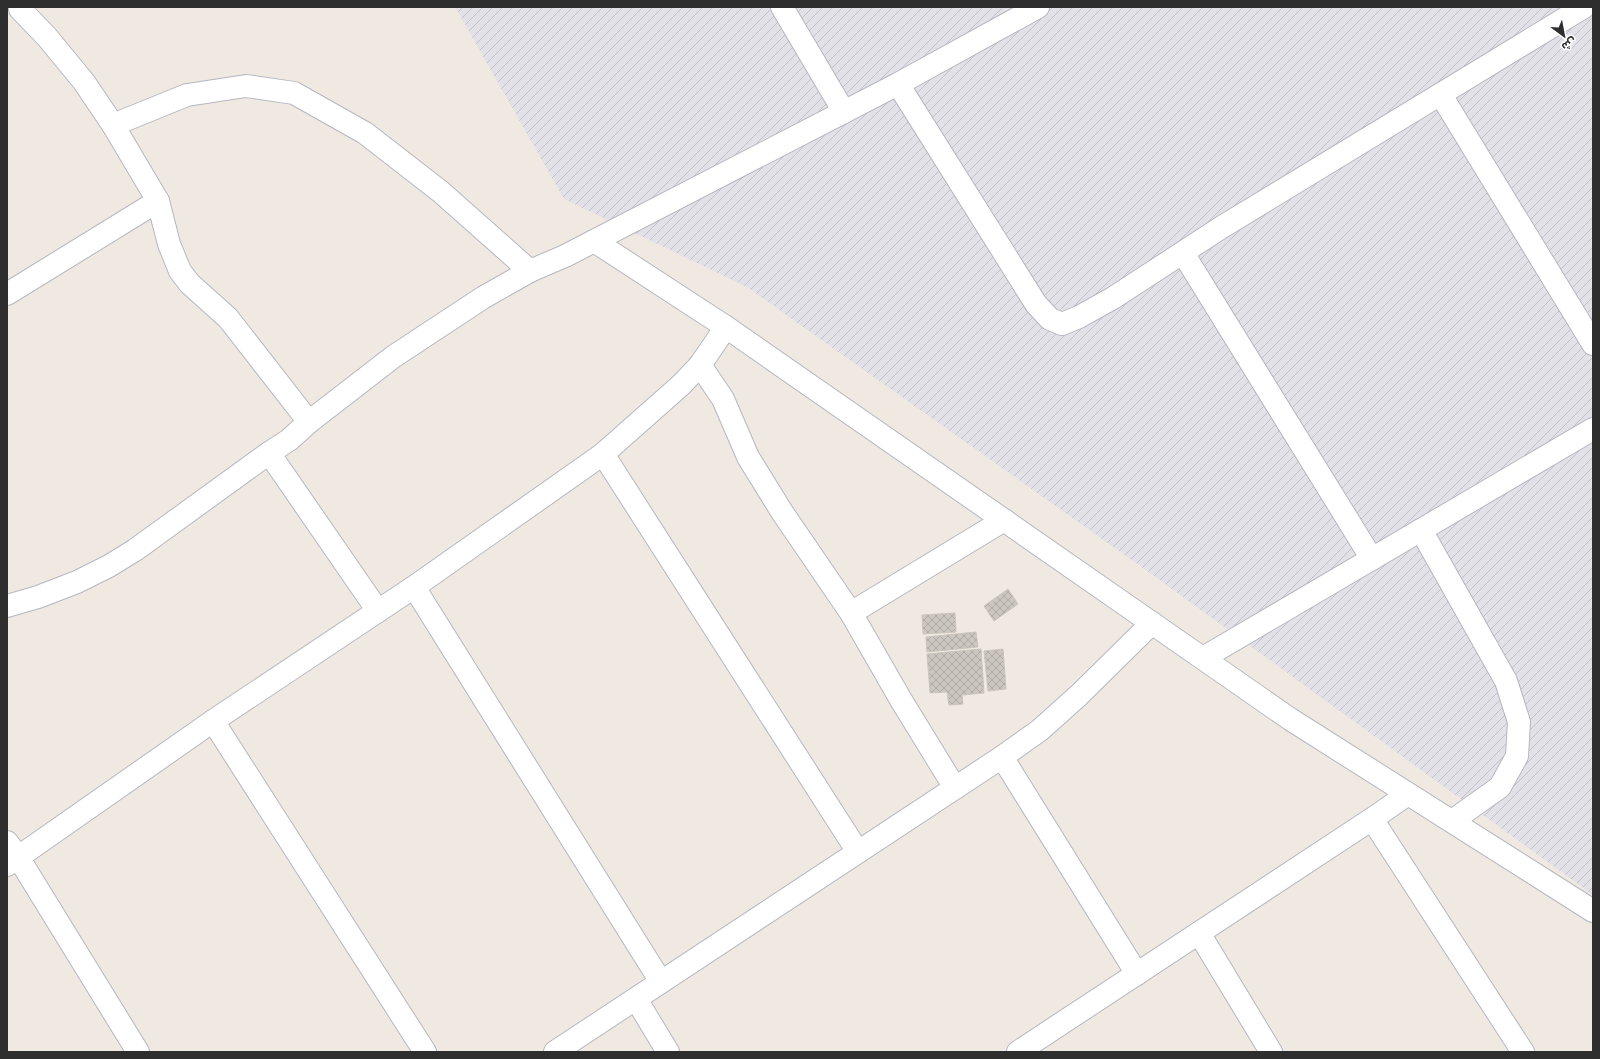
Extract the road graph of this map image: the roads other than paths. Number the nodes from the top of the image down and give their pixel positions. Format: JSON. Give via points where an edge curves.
{"nodes":[{"id":1,"x":782,"y":7,"type":"edge"},
{"id":2,"x":1038,"y":7,"type":"edge"},
{"id":3,"x":1584,"y":7,"type":"edge"},
{"id":4,"x":16,"y":11,"type":"edge"},
{"id":5,"x":898,"y":84,"type":"junction"},
{"id":6,"x":1441,"y":94,"type":"junction"},
{"id":7,"x":844,"y":112,"type":"junction"},
{"id":8,"x":114,"y":125,"type":"junction"},
{"id":9,"x":158,"y":201,"type":"junction"},
{"id":10,"x":594,"y":241,"type":"junction"},
{"id":11,"x":1183,"y":253,"type":"junction"},
{"id":12,"x":530,"y":271,"type":"junction"},
{"id":13,"x":7,"y":294,"type":"edge"},
{"id":14,"x":726,"y":327,"type":"junction"},
{"id":15,"x":1593,"y":344,"type":"edge"},
{"id":16,"x":700,"y":365,"type":"junction"},
{"id":17,"x":310,"y":422,"type":"junction"},
{"id":18,"x":1593,"y":429,"type":"edge"},
{"id":19,"x":269,"y":453,"type":"junction"},
{"id":20,"x":603,"y":454,"type":"junction"},
{"id":21,"x":1004,"y":520,"type":"junction"},
{"id":22,"x":1421,"y":530,"type":"junction"},
{"id":23,"x":1372,"y":559,"type":"junction"},
{"id":24,"x":414,"y":587,"type":"junction"},
{"id":25,"x":7,"y":606,"type":"edge"},
{"id":26,"x":378,"y":611,"type":"junction"},
{"id":27,"x":851,"y":614,"type":"junction"},
{"id":28,"x":1152,"y":623,"type":"junction"},
{"id":29,"x":1203,"y":658,"type":"junction"},
{"id":30,"x":213,"y":721,"type":"junction"},
{"id":31,"x":1002,"y":757,"type":"junction"},
{"id":32,"x":955,"y":788,"type":"junction"},
{"id":33,"x":1408,"y":794,"type":"junction"},
{"id":34,"x":1372,"y":819,"type":"junction"},
{"id":35,"x":1452,"y":821,"type":"junction"},
{"id":36,"x":858,"y":852,"type":"junction"},
{"id":37,"x":11,"y":855,"type":"edge"},
{"id":38,"x":1593,"y":911,"type":"edge"},
{"id":39,"x":1199,"y":934,"type":"junction"},
{"id":40,"x":1137,"y":974,"type":"junction"},
{"id":41,"x":661,"y":982,"type":"junction"},
{"id":42,"x":636,"y":999,"type":"junction"},
{"id":43,"x":138,"y":1052,"type":"edge"},
{"id":44,"x":425,"y":1052,"type":"edge"},
{"id":45,"x":555,"y":1052,"type":"edge"},
{"id":46,"x":668,"y":1052,"type":"edge"},
{"id":47,"x":1018,"y":1052,"type":"edge"},
{"id":48,"x":1271,"y":1052,"type":"edge"},
{"id":49,"x":1522,"y":1052,"type":"edge"}],
"edges":[{"from":1,"to":7,"type":"street"},
{"from":2,"to":5,"type":"street"},
{"from":3,"to":6,"type":"street"},
{"from":4,"to":8,"type":"street","via":[[47,37],[84,82]]},
{"from":5,"to":7,"type":"street"},
{"from":5,"to":11,"type":"street","via":[[1036,304],[1050,319],[1062,324],[1079,317]]},
{"from":6,"to":11,"type":"street"},
{"from":6,"to":15,"type":"street"},
{"from":7,"to":10,"type":"street"},
{"from":8,"to":9,"type":"street"},
{"from":8,"to":12,"type":"street","via":[[187,95],[246,86],[294,93],[365,133],[441,192]]},
{"from":9,"to":13,"type":"street"},
{"from":9,"to":17,"type":"street","via":[[169,244],[180,271],[190,284],[228,318]]},
{"from":10,"to":12,"type":"street"},
{"from":10,"to":14,"type":"street"},
{"from":11,"to":23,"type":"street"},
{"from":12,"to":17,"type":"street","via":[[484,297],[393,358]]},
{"from":14,"to":16,"type":"street"},
{"from":14,"to":21,"type":"street"},
{"from":16,"to":20,"type":"street"},
{"from":16,"to":27,"type":"street","via":[[723,399],[748,457]]},
{"from":17,"to":19,"type":"street"},
{"from":18,"to":22,"type":"street"},
{"from":19,"to":25,"type":"street","via":[[109,566],[77,582]]},
{"from":19,"to":26,"type":"street"},
{"from":20,"to":24,"type":"street"},
{"from":20,"to":36,"type":"street"},
{"from":21,"to":27,"type":"street"},
{"from":21,"to":28,"type":"street"},
{"from":22,"to":23,"type":"street"},
{"from":22,"to":35,"type":"street","via":[[1506,681],[1519,722],[1518,756],[1500,787]]},
{"from":23,"to":29,"type":"street"},
{"from":24,"to":26,"type":"street"},
{"from":24,"to":41,"type":"street"},
{"from":26,"to":30,"type":"street"},
{"from":27,"to":32,"type":"street"},
{"from":28,"to":29,"type":"street"},
{"from":28,"to":31,"type":"street","via":[[1040,730]]},
{"from":29,"to":33,"type":"street","via":[[1290,719]]},
{"from":30,"to":37,"type":"street"},
{"from":30,"to":44,"type":"street"},
{"from":31,"to":32,"type":"street"},
{"from":31,"to":40,"type":"street"},
{"from":32,"to":36,"type":"street"},
{"from":33,"to":34,"type":"street"},
{"from":33,"to":35,"type":"street"},
{"from":34,"to":39,"type":"street"},
{"from":34,"to":49,"type":"street"},
{"from":35,"to":38,"type":"street"},
{"from":36,"to":41,"type":"street"},
{"from":37,"to":43,"type":"street"},
{"from":39,"to":40,"type":"street"},
{"from":39,"to":48,"type":"street"},
{"from":40,"to":47,"type":"street"},
{"from":41,"to":42,"type":"street"},
{"from":42,"to":45,"type":"street"},
{"from":42,"to":46,"type":"street"}]}
